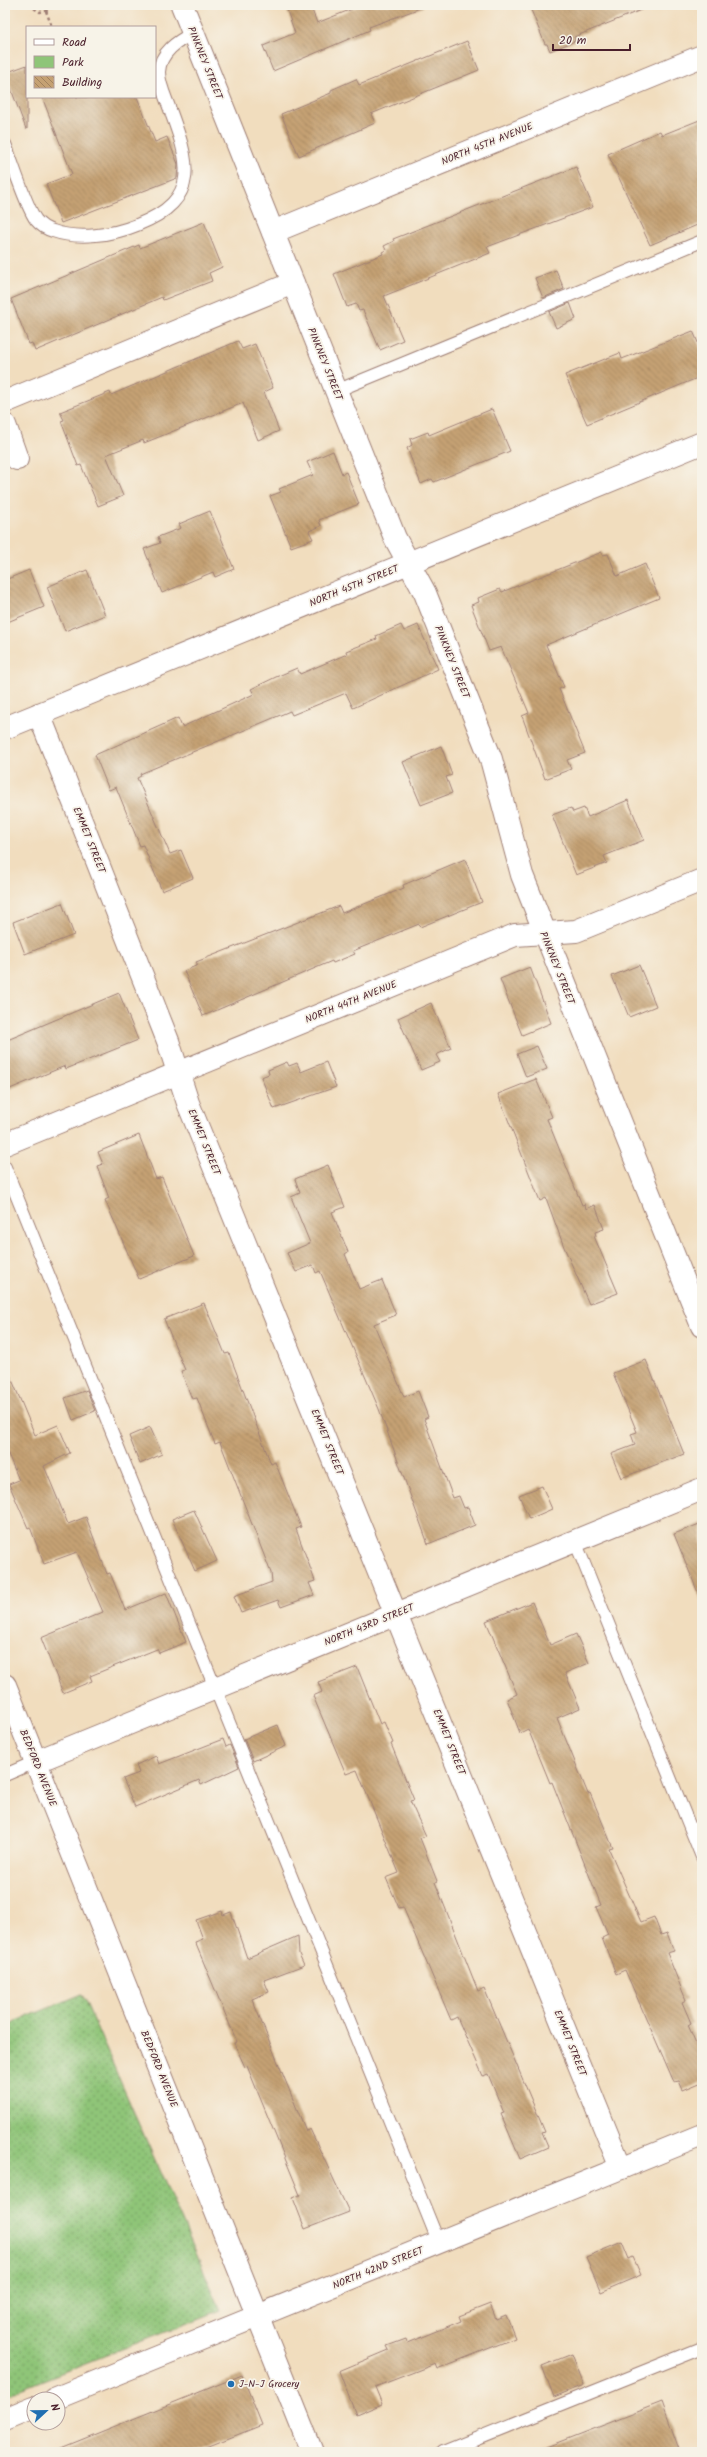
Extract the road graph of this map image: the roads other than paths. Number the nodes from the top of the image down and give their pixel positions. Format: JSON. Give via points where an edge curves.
{"nodes":[{"id":1,"x":182,"y":5,"type":"edge"},
{"id":2,"x":193,"y":33,"type":"junction"},
{"id":3,"x":702,"y":56,"type":"edge"},
{"id":4,"x":5,"y":144,"type":"edge"},
{"id":5,"x":273,"y":232,"type":"junction"},
{"id":6,"x":702,"y":241,"type":"edge"},
{"id":7,"x":293,"y":283,"type":"junction"},
{"id":8,"x":336,"y":391,"type":"junction"},
{"id":9,"x":5,"y":402,"type":"edge"},
{"id":10,"x":5,"y":425,"type":"edge"},
{"id":11,"x":702,"y":443,"type":"edge"},
{"id":12,"x":17,"y":459,"type":"dead end"},
{"id":13,"x":408,"y":563,"type":"junction"},
{"id":14,"x":39,"y":714,"type":"junction"},
{"id":15,"x":5,"y":728,"type":"edge"},
{"id":16,"x":702,"y":880,"type":"edge"},
{"id":17,"x":543,"y":933,"type":"junction"},
{"id":18,"x":179,"y":1073,"type":"junction"},
{"id":19,"x":5,"y":1144,"type":"edge"},
{"id":20,"x":5,"y":1167,"type":"edge"},
{"id":21,"x":696,"y":1294,"type":"edge"},
{"id":22,"x":702,"y":1326,"type":"edge"},
{"id":23,"x":702,"y":1489,"type":"edge"},
{"id":24,"x":575,"y":1541,"type":"junction"},
{"id":25,"x":396,"y":1613,"type":"junction"},
{"id":26,"x":5,"y":1685,"type":"edge"},
{"id":27,"x":215,"y":1688,"type":"junction"},
{"id":28,"x":36,"y":1762,"type":"junction"},
{"id":29,"x":5,"y":1775,"type":"edge"},
{"id":30,"x":702,"y":1857,"type":"edge"},
{"id":31,"x":702,"y":2135,"type":"edge"},
{"id":32,"x":621,"y":2168,"type":"junction"},
{"id":33,"x":439,"y":2243,"type":"junction"},
{"id":34,"x":258,"y":2317,"type":"junction"},
{"id":35,"x":702,"y":2348,"type":"edge"},
{"id":36,"x":66,"y":2394,"type":"edge"},
{"id":37,"x":26,"y":2410,"type":"edge"},
{"id":38,"x":5,"y":2419,"type":"edge"},
{"id":39,"x":312,"y":2452,"type":"edge"},
{"id":40,"x":443,"y":2452,"type":"edge"}],
"edges":[{"from":1,"to":2,"type":"street","name":"PINKNEY STREET"},
{"from":2,"to":4,"type":"lane","via":[[167,51],[159,71],[188,166],[184,188],[172,203],[148,221],[128,229],[82,235],[45,229],[35,219]]},
{"from":2,"to":5,"type":"street","name":"PINKNEY STREET"},
{"from":3,"to":5,"type":"street","name":"NORTH 45TH AVENUE"},
{"from":5,"to":7,"type":"street","name":"PINKNEY STREET"},
{"from":6,"to":8,"type":"lane"},
{"from":7,"to":8,"type":"street","name":"PINKNEY STREET"},
{"from":7,"to":9,"type":"street"},
{"from":8,"to":13,"type":"street","name":"PINKNEY STREET","via":[[395,538]]},
{"from":10,"to":12,"type":"street"},
{"from":11,"to":13,"type":"street","name":"NORTH 45TH STREET"},
{"from":13,"to":14,"type":"street","name":"NORTH 45TH STREET"},
{"from":13,"to":17,"type":"street","name":"PINKNEY STREET","via":[[425,593],[491,759],[522,875]]},
{"from":14,"to":15,"type":"street","name":"NORTH 45TH STREET"},
{"from":14,"to":18,"type":"street","name":"EMMET STREET"},
{"from":16,"to":17,"type":"street","name":"NORTH 44TH AVENUE","via":[[576,931]]},
{"from":17,"to":18,"type":"street","name":"NORTH 44TH AVENUE","via":[[515,935]]},
{"from":17,"to":21,"type":"street","name":"PINKNEY STREET"},
{"from":18,"to":19,"type":"street","name":"NORTH 44TH AVENUE"},
{"from":18,"to":25,"type":"street","name":"EMMET STREET","via":[[188,1103]]},
{"from":20,"to":27,"type":"lane"},
{"from":21,"to":22,"type":"street","name":"PINKNEY STREET"},
{"from":23,"to":24,"type":"street","name":"NORTH 43RD STREET"},
{"from":24,"to":25,"type":"street","name":"NORTH 43RD STREET"},
{"from":24,"to":30,"type":"lane"},
{"from":25,"to":27,"type":"street","name":"NORTH 43RD STREET"},
{"from":25,"to":32,"type":"street","name":"EMMET STREET"},
{"from":26,"to":28,"type":"street","name":"BEDFORD AVENUE"},
{"from":27,"to":28,"type":"street","name":"NORTH 43RD STREET"},
{"from":27,"to":33,"type":"lane"},
{"from":28,"to":29,"type":"lane"},
{"from":28,"to":34,"type":"street","name":"BEDFORD AVENUE"},
{"from":31,"to":32,"type":"street","name":"NORTH 42ND STREET"},
{"from":32,"to":33,"type":"street","name":"NORTH 42ND STREET"},
{"from":33,"to":34,"type":"street","name":"NORTH 42ND STREET"},
{"from":34,"to":36,"type":"street","name":"NORTH 42ND STREET"},
{"from":34,"to":39,"type":"street","name":"BEDFORD AVENUE"},
{"from":35,"to":40,"type":"lane"},
{"from":37,"to":38,"type":"street"}]}
